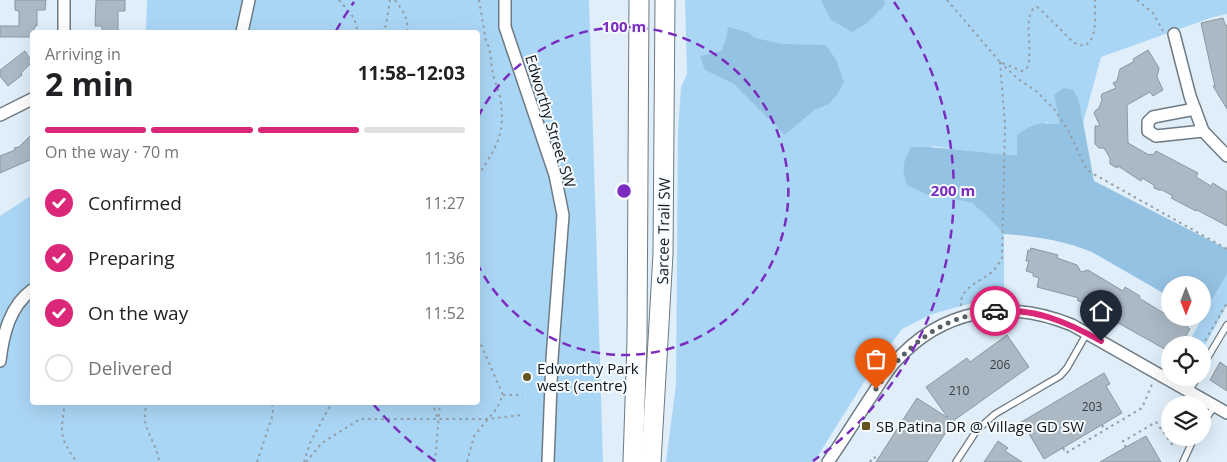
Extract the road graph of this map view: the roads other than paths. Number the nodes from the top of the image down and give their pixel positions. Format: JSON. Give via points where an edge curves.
{"nodes":[{"id":1,"x":64,"y":0,"type":"edge"},
{"id":2,"x":249,"y":0,"type":"edge"},
{"id":3,"x":505,"y":0,"type":"edge"},
{"id":4,"x":639,"y":0,"type":"edge"},
{"id":5,"x":665,"y":0,"type":"edge"},
{"id":6,"x":64,"y":30,"type":"edge"},
{"id":7,"x":242,"y":30,"type":"edge"},
{"id":8,"x":1174,"y":34,"type":"road end"},
{"id":9,"x":30,"y":100,"type":"edge"},
{"id":10,"x":1194,"y":109,"type":"junction"},
{"id":11,"x":0,"y":115,"type":"edge"},
{"id":12,"x":1203,"y":131,"type":"junction"},
{"id":13,"x":1227,"y":156,"type":"edge"},
{"id":14,"x":30,"y":291,"type":"edge"},
{"id":15,"x":1227,"y":324,"type":"edge"},
{"id":16,"x":1087,"y":333,"type":"junction"},
{"id":17,"x":1211,"y":352,"type":"edge"},
{"id":18,"x":0,"y":361,"type":"edge"},
{"id":19,"x":1192,"y":386,"type":"edge"},
{"id":20,"x":1189,"y":391,"type":"junction"},
{"id":21,"x":1215,"y":406,"type":"junction"},
{"id":22,"x":1211,"y":412,"type":"edge"},
{"id":23,"x":1227,"y":412,"type":"edge"},
{"id":24,"x":1190,"y":446,"type":"edge"},
{"id":25,"x":548,"y":462,"type":"edge"},
{"id":26,"x":632,"y":462,"type":"edge"},
{"id":27,"x":651,"y":462,"type":"edge"},
{"id":28,"x":828,"y":462,"type":"edge"},
{"id":29,"x":956,"y":462,"type":"edge"},
{"id":30,"x":1183,"y":462,"type":"edge"}],
"edges":[{"from":1,"to":6,"type":"street"},
{"from":2,"to":7,"type":"street"},
{"from":3,"to":25,"type":"street","name":"Edworthy Street SW","via":[[505,27],[555,175],[563,215]]},
{"from":4,"to":26,"type":"highway","name":"Sarcee Trail SW","via":[[637,341]]},
{"from":5,"to":27,"type":"highway","name":"Sarcee Trail SW","via":[[663,254]]},
{"from":8,"to":10,"type":"street"},
{"from":9,"to":11,"type":"street"},
{"from":10,"to":12,"type":"street"},
{"from":10,"to":12,"type":"street","via":[[1153,117],[1147,128],[1156,136]]},
{"from":12,"to":13,"type":"street"},
{"from":14,"to":18,"type":"street","via":[[22,297],[10,316]]},
{"from":15,"to":17,"type":"lane"},
{"from":16,"to":20,"type":"street"},
{"from":16,"to":28,"type":"street","via":[[1058,319],[1019,310],[963,317],[940,327],[922,337],[894,363]]},
{"from":16,"to":29,"type":"lane","via":[[1060,376],[995,414],[977,430]]},
{"from":19,"to":20,"type":"lane"},
{"from":20,"to":21,"type":"street"},
{"from":21,"to":22,"type":"lane"},
{"from":21,"to":23,"type":"street"},
{"from":24,"to":30,"type":"lane"}]}
